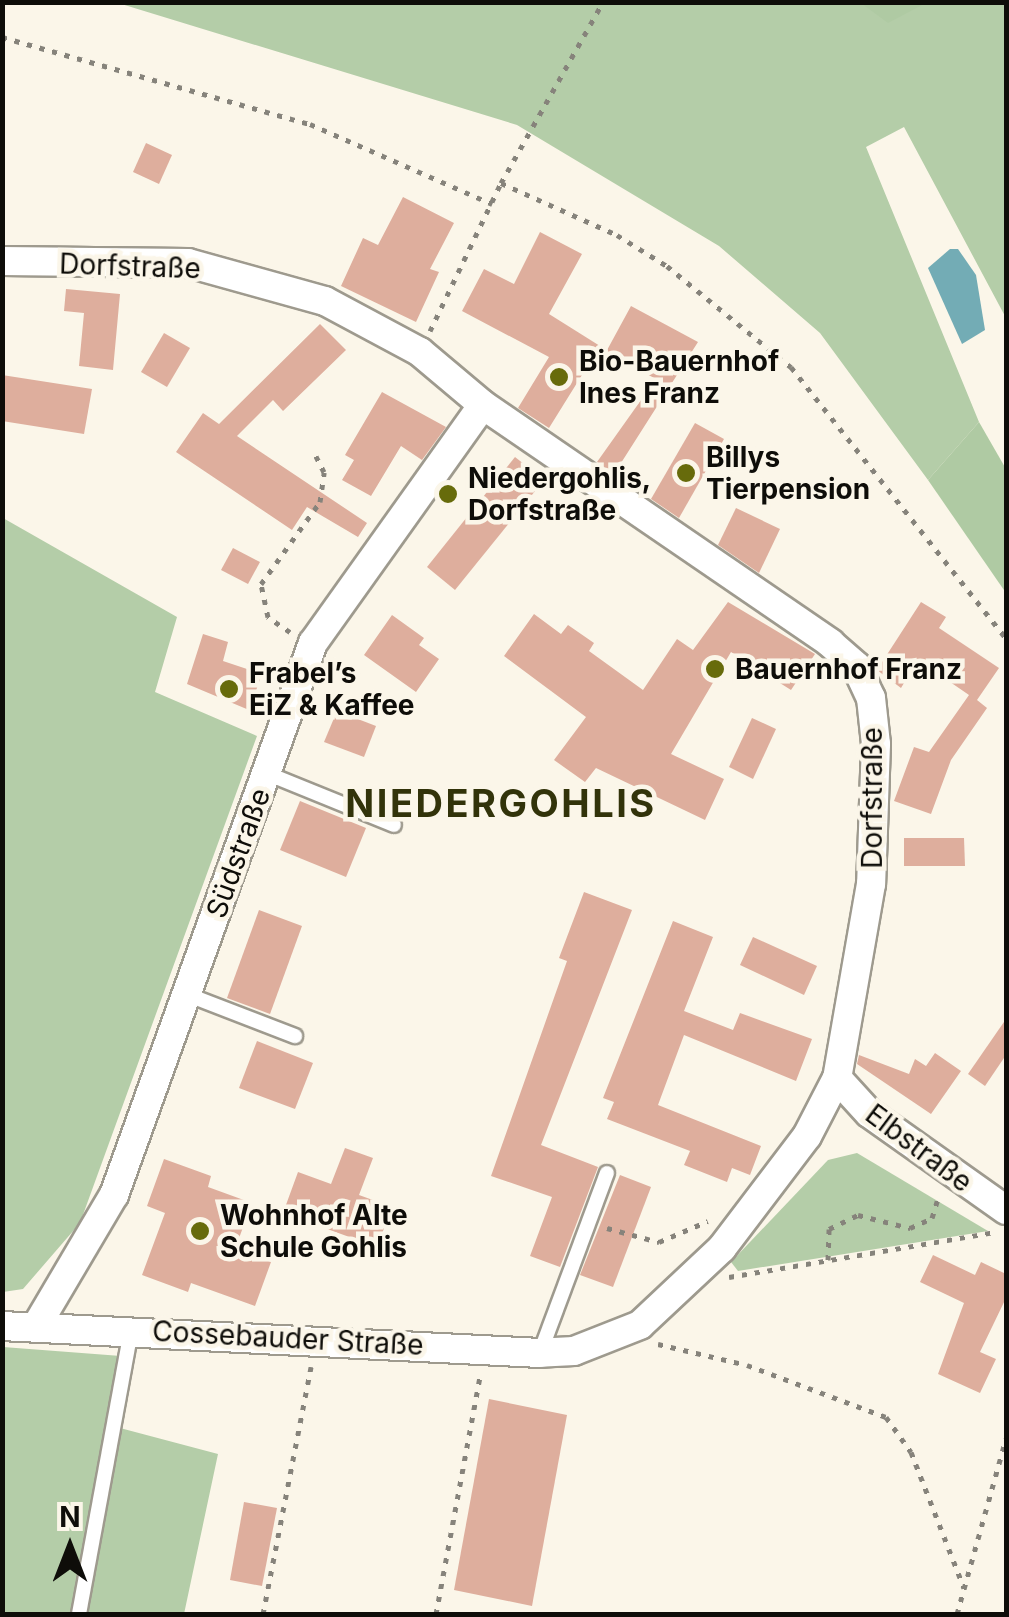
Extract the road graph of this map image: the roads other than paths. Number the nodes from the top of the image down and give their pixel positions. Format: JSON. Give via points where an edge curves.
{"nodes":[{"id":1,"x":2,"y":261,"type":"edge"},
{"id":2,"x":482,"y":405,"type":"junction"},
{"id":3,"x":266,"y":773,"type":"junction"},
{"id":4,"x":394,"y":825,"type":"dead end"},
{"id":5,"x":186,"y":994,"type":"junction"},
{"id":6,"x":296,"y":1036,"type":"dead end"},
{"id":7,"x":838,"y":1078,"type":"junction"},
{"id":8,"x":607,"y":1173,"type":"dead end"},
{"id":9,"x":1006,"y":1210,"type":"edge"},
{"id":10,"x":37,"y":1325,"type":"junction"},
{"id":11,"x":2,"y":1326,"type":"edge"},
{"id":12,"x":131,"y":1330,"type":"junction"},
{"id":13,"x":574,"y":1351,"type":"joint"},
{"id":14,"x":540,"y":1353,"type":"junction"},
{"id":15,"x":80,"y":1614,"type":"edge"}],
"edges":[{"from":1,"to":2,"type":"street","name":"Dorfstraße","via":[[188,263],[325,301],[420,352]]},
{"from":2,"to":3,"type":"street","name":"Südstraße","via":[[313,643]]},
{"from":2,"to":7,"type":"street","name":"Dorfstraße","via":[[856,666],[871,698],[876,744],[871,884]]},
{"from":3,"to":4,"type":"lane"},
{"from":3,"to":5,"type":"street","name":"Südstraße"},
{"from":5,"to":6,"type":"lane"},
{"from":5,"to":10,"type":"street","name":"Südstraße","via":[[114,1195]]},
{"from":7,"to":9,"type":"street","name":"Elbstraße","via":[[869,1113]]},
{"from":7,"to":13,"type":"street","name":"Dorfstraße","via":[[808,1136],[692,1276],[627,1332]]},
{"from":8,"to":14,"type":"lane"},
{"from":10,"to":11,"type":"street","name":"Cossebauder Straße"},
{"from":10,"to":12,"type":"street","name":"Cossebauder Straße"},
{"from":12,"to":14,"type":"street","name":"Cossebauder Straße"},
{"from":12,"to":15,"type":"lane"},
{"from":13,"to":14,"type":"street","name":"Cossebauder Straße"}]}
